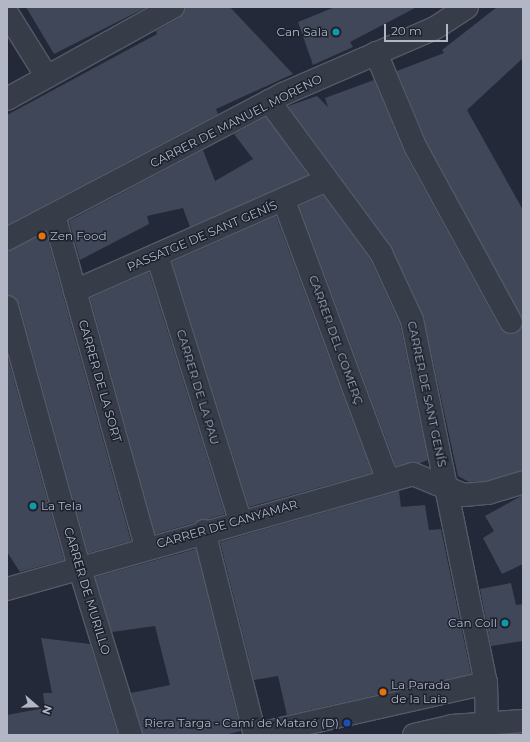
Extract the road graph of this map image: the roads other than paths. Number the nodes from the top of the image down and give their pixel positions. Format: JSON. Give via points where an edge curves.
{"nodes":[{"id":1,"x":173,"y":7,"type":"edge"},
{"id":2,"x":467,"y":7,"type":"edge"},
{"id":3,"x":7,"y":13,"type":"edge"},
{"id":4,"x":376,"y":53,"type":"junction"},
{"id":5,"x":47,"y":77,"type":"junction"},
{"id":6,"x":7,"y":99,"type":"edge"},
{"id":7,"x":269,"y":101,"type":"junction"},
{"id":8,"x":327,"y":180,"type":"junction"},
{"id":9,"x":284,"y":201,"type":"junction"},
{"id":10,"x":54,"y":215,"type":"junction"},
{"id":11,"x":7,"y":239,"type":"edge"},
{"id":12,"x":157,"y":255,"type":"junction"},
{"id":13,"x":75,"y":292,"type":"junction"},
{"id":14,"x":7,"y":307,"type":"edge"},
{"id":15,"x":511,"y":322,"type":"dead end"},
{"id":16,"x":388,"y":480,"type":"junction"},
{"id":17,"x":523,"y":482,"type":"edge"},
{"id":18,"x":446,"y":487,"type":"junction"},
{"id":19,"x":240,"y":520,"type":"junction"},
{"id":20,"x":204,"y":531,"type":"junction"},
{"id":21,"x":146,"y":547,"type":"junction"},
{"id":22,"x":79,"y":566,"type":"junction"},
{"id":23,"x":7,"y":589,"type":"edge"},
{"id":24,"x":486,"y":683,"type":"junction"},
{"id":25,"x":523,"y":722,"type":"edge"},
{"id":26,"x":487,"y":726,"type":"junction"},
{"id":27,"x":451,"y":730,"type":"edge"},
{"id":28,"x":131,"y":735,"type":"edge"},
{"id":29,"x":255,"y":735,"type":"edge"},
{"id":30,"x":414,"y":735,"type":"edge"}],
"edges":[{"from":1,"to":5,"type":"street"},
{"from":2,"to":4,"type":"street","name":"CARRER DE MANUEL MORENO","via":[[435,28]]},
{"from":3,"to":5,"type":"street"},
{"from":4,"to":7,"type":"street","name":"CARRER DE MANUEL MORENO"},
{"from":4,"to":15,"type":"street","via":[[416,148]]},
{"from":5,"to":6,"type":"street"},
{"from":7,"to":8,"type":"street","name":"CARRER DE SANT GENÍS"},
{"from":7,"to":10,"type":"street","name":"CARRER DE MANUEL MORENO"},
{"from":8,"to":9,"type":"street","name":"PASSATGE DE SANT GENÍS"},
{"from":8,"to":18,"type":"street","name":"CARRER DE SANT GENÍS","via":[[381,252],[412,320]]},
{"from":9,"to":12,"type":"street","name":"PASSATGE DE SANT GENÍS"},
{"from":9,"to":16,"type":"street","name":"CARRER DEL COMERÇ"},
{"from":10,"to":11,"type":"street","name":"CARRER DE MANUEL MORENO"},
{"from":10,"to":13,"type":"street","name":"CARRER DE LA SORT"},
{"from":12,"to":13,"type":"street","name":"PASSATGE DE SANT GENÍS"},
{"from":12,"to":19,"type":"street","name":"CARRER DE LA PAU"},
{"from":13,"to":21,"type":"street","name":"CARRER DE LA SORT"},
{"from":14,"to":22,"type":"street","name":"CARRER DE MURILLO"},
{"from":16,"to":18,"type":"street","name":"CARRER DE CANYAMAR","via":[[413,474]]},
{"from":16,"to":19,"type":"street","name":"CARRER DE CANYAMAR"},
{"from":17,"to":18,"type":"street","name":"CARRER DE CANYAMAR","via":[[488,493],[464,495]]},
{"from":18,"to":24,"type":"street","name":"CARRER DE SANT GENÍS"},
{"from":19,"to":20,"type":"street","name":"CARRER DE CANYAMAR"},
{"from":20,"to":21,"type":"street","name":"CARRER DE CANYAMAR"},
{"from":20,"to":29,"type":"street"},
{"from":21,"to":22,"type":"street","name":"CARRER DE CANYAMAR"},
{"from":22,"to":23,"type":"street","name":"CARRER DE CANYAMAR"},
{"from":22,"to":28,"type":"street","name":"CARRER DE MURILLO"},
{"from":24,"to":26,"type":"street","name":"CARRER DE SANT GENÍS"},
{"from":24,"to":29,"type":"street"},
{"from":25,"to":26,"type":"street"},
{"from":26,"to":27,"type":"street"},
{"from":27,"to":30,"type":"street"}]}
